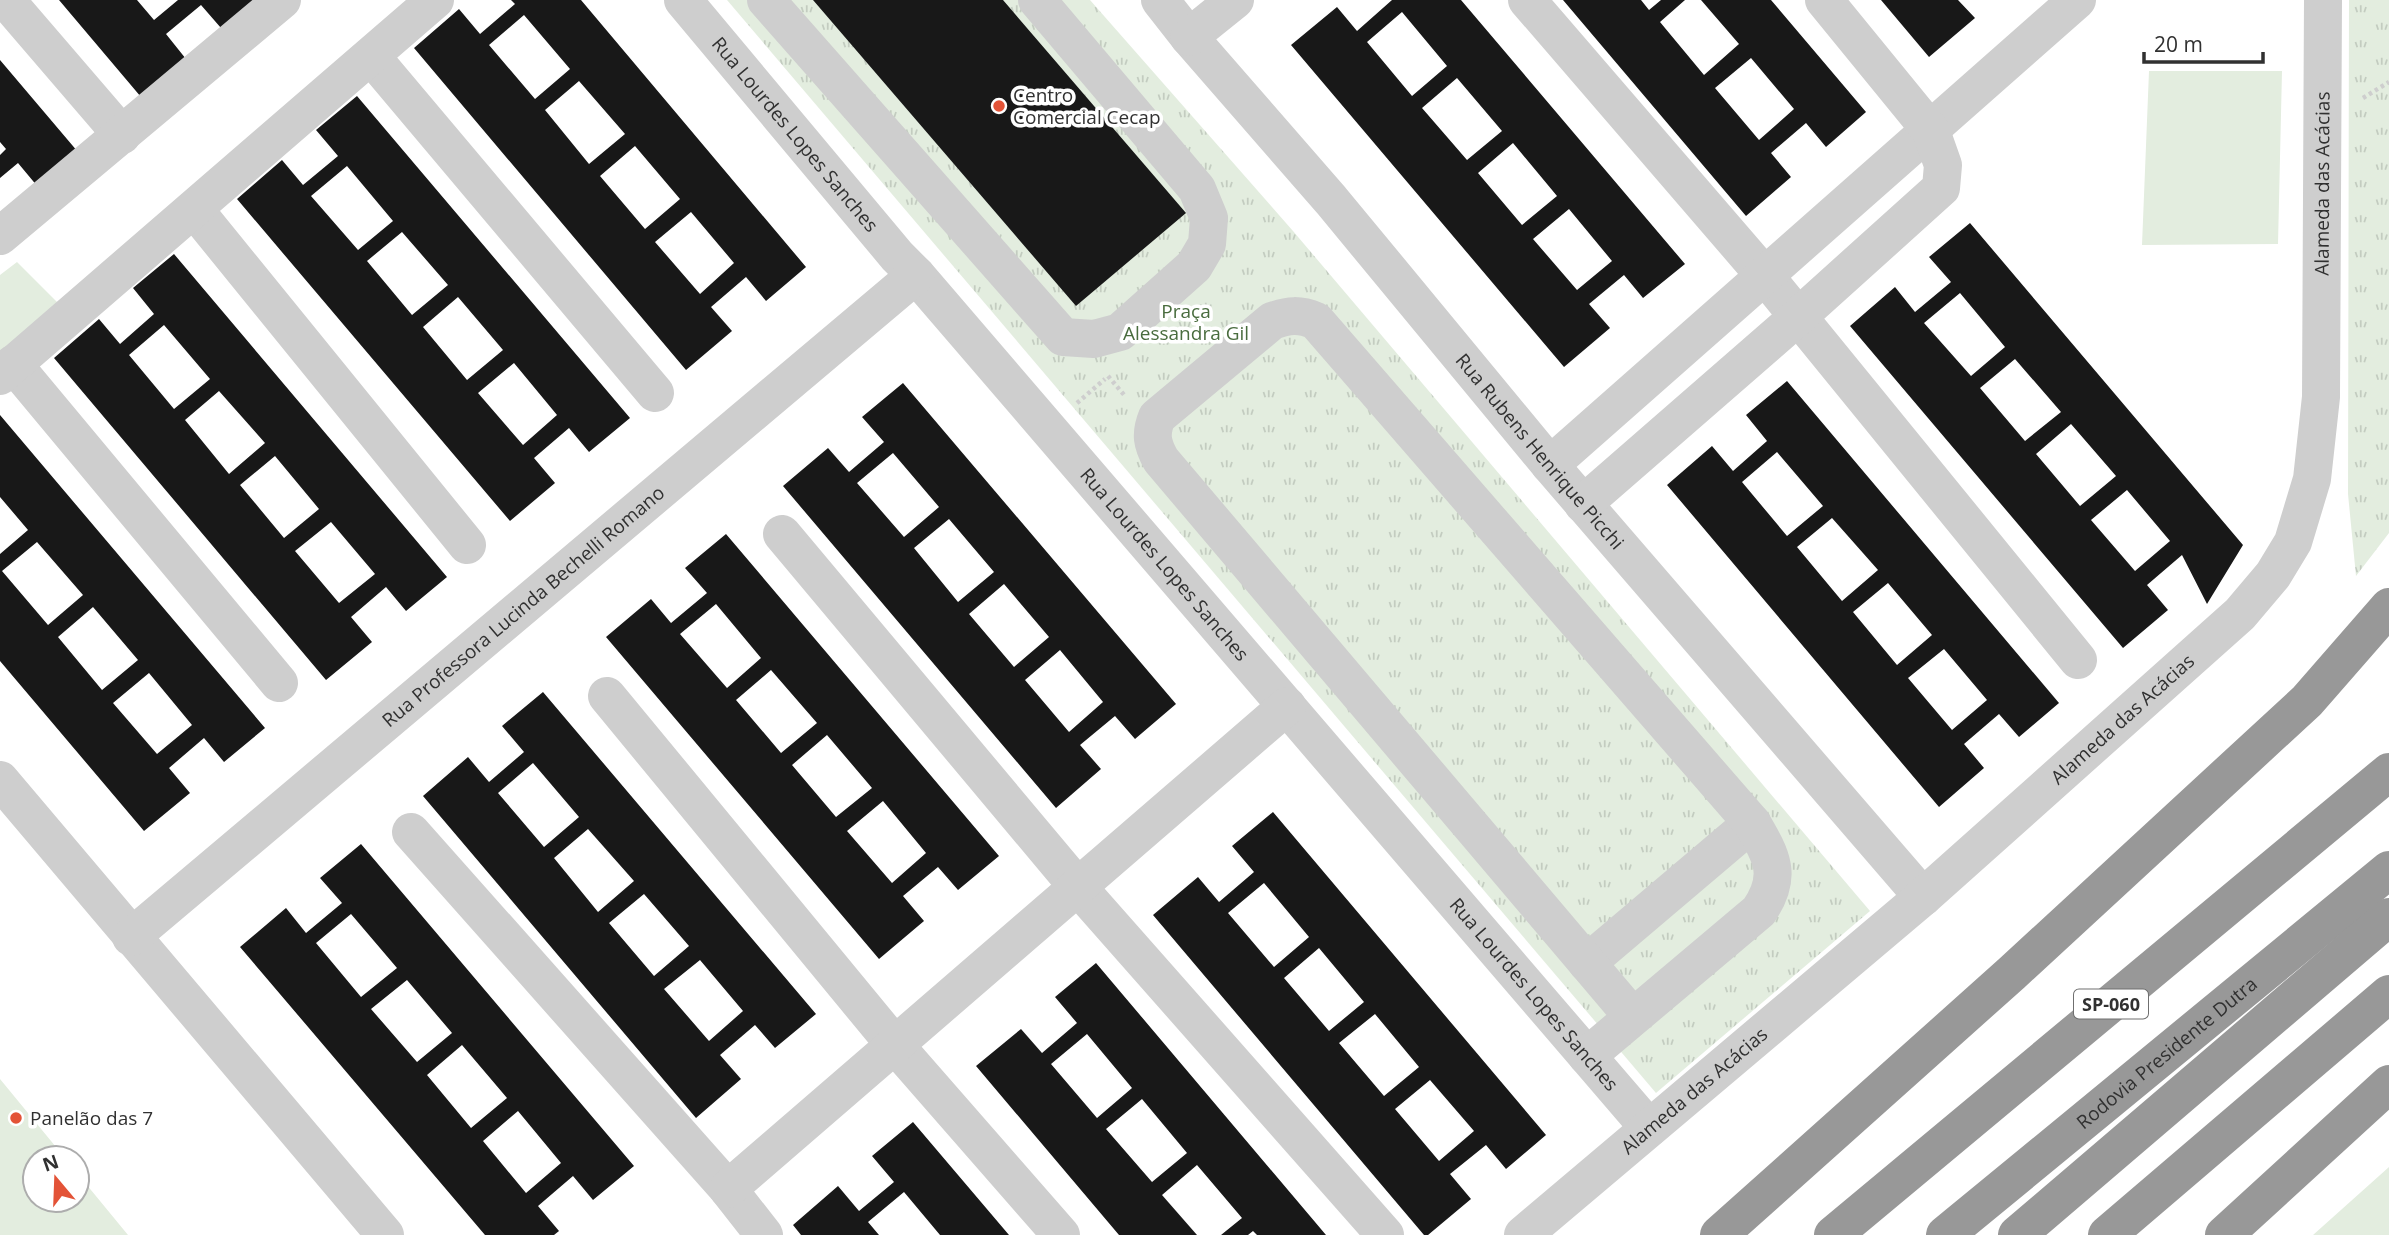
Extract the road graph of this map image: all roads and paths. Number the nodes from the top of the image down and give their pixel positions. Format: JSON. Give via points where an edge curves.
{"nodes":[{"id":1,"x":6,"y":0,"type":"edge"},
{"id":2,"x":282,"y":0,"type":"edge"},
{"id":3,"x":435,"y":0,"type":"edge"},
{"id":4,"x":683,"y":0,"type":"edge"},
{"id":5,"x":766,"y":0,"type":"edge"},
{"id":6,"x":1037,"y":0,"type":"edge"},
{"id":7,"x":1160,"y":0,"type":"edge"},
{"id":8,"x":1235,"y":0,"type":"edge"},
{"id":9,"x":1527,"y":0,"type":"edge"},
{"id":10,"x":1824,"y":0,"type":"edge"},
{"id":11,"x":2077,"y":0,"type":"edge"},
{"id":12,"x":2323,"y":0,"type":"edge"},
{"id":13,"x":1189,"y":37,"type":"junction"},
{"id":14,"x":371,"y":56,"type":"junction"},
{"id":15,"x":1931,"y":131,"type":"junction"},
{"id":16,"x":122,"y":135,"type":"junction"},
{"id":17,"x":194,"y":209,"type":"junction"},
{"id":18,"x":0,"y":236,"type":"edge"},
{"id":19,"x":916,"y":275,"type":"junction"},
{"id":20,"x":1765,"y":276,"type":"junction"},
{"id":21,"x":1798,"y":316,"type":"junction"},
{"id":22,"x":1094,"y":339,"type":"junction"},
{"id":23,"x":7,"y":370,"type":"edge"},
{"id":24,"x":655,"y":393,"type":"dead end"},
{"id":25,"x":1152,"y":429,"type":"junction"},
{"id":26,"x":1550,"y":466,"type":"junction"},
{"id":27,"x":1583,"y":504,"type":"junction"},
{"id":28,"x":782,"y":534,"type":"dead end"},
{"id":29,"x":467,"y":545,"type":"dead end"},
{"id":30,"x":2389,"y":607,"type":"edge"},
{"id":31,"x":2078,"y":660,"type":"dead end"},
{"id":32,"x":279,"y":683,"type":"dead end"},
{"id":33,"x":607,"y":696,"type":"dead end"},
{"id":34,"x":1287,"y":706,"type":"junction"},
{"id":35,"x":2389,"y":772,"type":"edge"},
{"id":36,"x":0,"y":780,"type":"edge"},
{"id":37,"x":1752,"y":823,"type":"junction"},
{"id":38,"x":411,"y":832,"type":"dead end"},
{"id":39,"x":2389,"y":870,"type":"edge"},
{"id":40,"x":1077,"y":887,"type":"junction"},
{"id":41,"x":1923,"y":897,"type":"junction"},
{"id":42,"x":2389,"y":917,"type":"edge"},
{"id":43,"x":131,"y":937,"type":"junction"},
{"id":44,"x":1587,"y":964,"type":"junction"},
{"id":45,"x":2389,"y":994,"type":"edge"},
{"id":46,"x":1633,"y":1017,"type":"junction"},
{"id":47,"x":894,"y":1044,"type":"junction"},
{"id":48,"x":1587,"y":1056,"type":"junction"},
{"id":49,"x":2389,"y":1084,"type":"edge"},
{"id":50,"x":2235,"y":1123,"type":"junction"},
{"id":51,"x":1649,"y":1128,"type":"junction"},
{"id":52,"x":728,"y":1189,"type":"junction"},
{"id":53,"x":384,"y":1235,"type":"edge"},
{"id":54,"x":764,"y":1235,"type":"edge"},
{"id":55,"x":1061,"y":1235,"type":"edge"},
{"id":56,"x":1385,"y":1235,"type":"edge"},
{"id":57,"x":1523,"y":1235,"type":"edge"},
{"id":58,"x":1718,"y":1235,"type":"edge"},
{"id":59,"x":1833,"y":1235,"type":"edge"},
{"id":60,"x":1945,"y":1235,"type":"edge"},
{"id":61,"x":2017,"y":1235,"type":"edge"},
{"id":62,"x":2107,"y":1235,"type":"edge"},
{"id":63,"x":2147,"y":1235,"type":"edge"},
{"id":64,"x":2224,"y":1235,"type":"edge"}],
"edges":[{"from":1,"to":16,"type":"street"},
{"from":2,"to":16,"type":"street"},
{"from":3,"to":14,"type":"street"},
{"from":4,"to":19,"type":"street","name":"Rua Lourdes Lopes Sanches"},
{"from":5,"to":22,"type":"street","via":[[1063,337]]},
{"from":6,"to":22,"type":"street","via":[[1197,188],[1209,218],[1207,244],[1194,266],[1120,332]]},
{"from":7,"to":13,"type":"street","name":"Rua Rubens Henrique Picchi"},
{"from":8,"to":13,"type":"street"},
{"from":9,"to":20,"type":"street"},
{"from":10,"to":15,"type":"street"},
{"from":11,"to":15,"type":"street"},
{"from":12,"to":41,"type":"street","name":"Alameda das Acácias","via":[[2321,397],[2312,479],[2293,542],[2240,614]]},
{"from":13,"to":26,"type":"street","name":"Rua Rubens Henrique Picchi","via":[[1331,200]]},
{"from":14,"to":17,"type":"street"},
{"from":14,"to":24,"type":"street"},
{"from":15,"to":20,"type":"street"},
{"from":15,"to":21,"type":"street","via":[[1943,165],[1941,188]]},
{"from":16,"to":18,"type":"street"},
{"from":17,"to":23,"type":"street"},
{"from":17,"to":29,"type":"street"},
{"from":19,"to":34,"type":"street","name":"Rua Lourdes Lopes Sanches"},
{"from":19,"to":43,"type":"street","name":"Rua Professora Lucinda Bechelli Romano"},
{"from":20,"to":21,"type":"street"},
{"from":20,"to":26,"type":"street"},
{"from":21,"to":27,"type":"street"},
{"from":21,"to":31,"type":"street"},
{"from":22,"to":25,"type":"path","via":[[1108,376]]},
{"from":23,"to":32,"type":"street"},
{"from":25,"to":37,"type":"street","via":[[1157,417],[1272,321],[1289,315],[1316,321]]},
{"from":25,"to":44,"type":"street","via":[[1152,443],[1161,460]]},
{"from":26,"to":27,"type":"street","name":"Rua Rubens Henrique Picchi"},
{"from":27,"to":41,"type":"street","name":"Rua Rubens Henrique Picchi"},
{"from":28,"to":40,"type":"street"},
{"from":30,"to":58,"type":"highway","via":[[2307,701]]},
{"from":33,"to":47,"type":"street"},
{"from":34,"to":40,"type":"street"},
{"from":34,"to":48,"type":"street","name":"Rua Lourdes Lopes Sanches"},
{"from":35,"to":59,"type":"highway","number":"SP-060"},
{"from":36,"to":43,"type":"street"},
{"from":37,"to":44,"type":"street"},
{"from":37,"to":46,"type":"street","via":[[1773,871],[1771,894],[1759,911]]},
{"from":38,"to":52,"type":"street"},
{"from":39,"to":60,"type":"highway","name":"Rodovia Presidente Dutra"},
{"from":40,"to":47,"type":"street"},
{"from":40,"to":56,"type":"street"},
{"from":41,"to":51,"type":"street","name":"Alameda das Acácias"},
{"from":42,"to":61,"type":"highway"},
{"from":43,"to":53,"type":"street"},
{"from":44,"to":46,"type":"street"},
{"from":45,"to":50,"type":"highway"},
{"from":46,"to":48,"type":"street"},
{"from":47,"to":52,"type":"street"},
{"from":47,"to":55,"type":"street"},
{"from":48,"to":51,"type":"street","name":"Rua Lourdes Lopes Sanches"},
{"from":49,"to":64,"type":"highway"},
{"from":50,"to":62,"type":"highway"},
{"from":50,"to":63,"type":"highway","via":[[2201,1187]]},
{"from":51,"to":57,"type":"street","name":"Alameda das Acácias"},
{"from":52,"to":54,"type":"street"}]}
